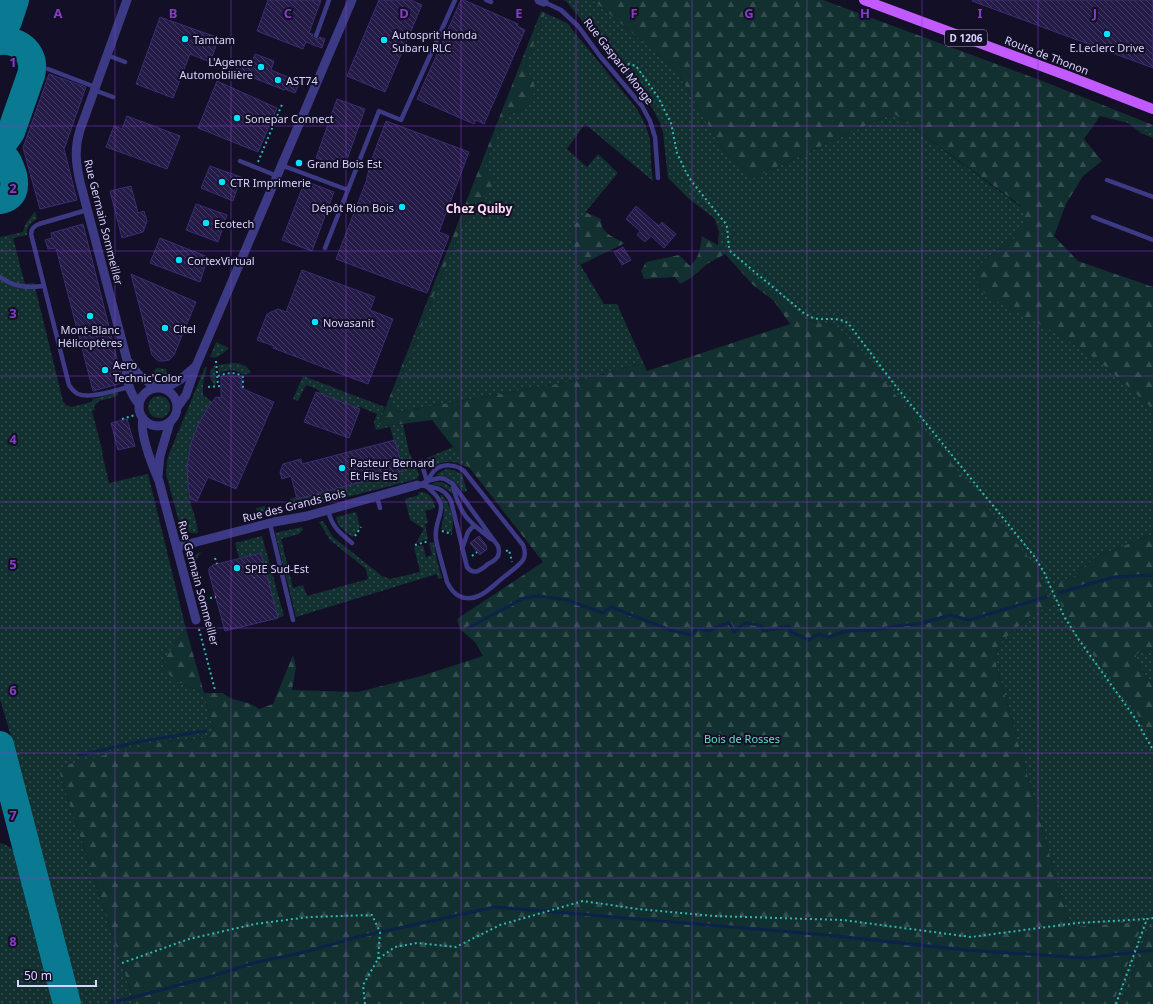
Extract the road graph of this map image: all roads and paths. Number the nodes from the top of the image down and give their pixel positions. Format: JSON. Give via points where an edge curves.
{"nodes":[{"id":1,"x":127,"y":0,"type":"edge"},
{"id":2,"x":330,"y":0,"type":"edge"},
{"id":3,"x":352,"y":0,"type":"edge"},
{"id":4,"x":455,"y":0,"type":"edge"},
{"id":5,"x":864,"y":0,"type":"edge"},
{"id":6,"x":541,"y":1,"type":"edge"},
{"id":7,"x":316,"y":36,"type":"dead end"},
{"id":8,"x":107,"y":55,"type":"junction"},
{"id":9,"x":125,"y":62,"type":"dead end"},
{"id":10,"x":48,"y":69,"type":"dead end"},
{"id":11,"x":612,"y":70,"type":"junction"},
{"id":12,"x":95,"y":88,"type":"junction"},
{"id":13,"x":113,"y":97,"type":"dead end"},
{"id":14,"x":283,"y":102,"type":"dead end"},
{"id":15,"x":1153,"y":109,"type":"edge"},
{"id":16,"x":240,"y":161,"type":"dead end"},
{"id":17,"x":282,"y":165,"type":"junction"},
{"id":18,"x":256,"y":167,"type":"junction"},
{"id":19,"x":277,"y":176,"type":"junction"},
{"id":20,"x":658,"y":178,"type":"dead end"},
{"id":21,"x":1107,"y":180,"type":"dead end"},
{"id":22,"x":348,"y":190,"type":"junction"},
{"id":23,"x":1153,"y":197,"type":"edge"},
{"id":24,"x":87,"y":210,"type":"junction"},
{"id":25,"x":1092,"y":217,"type":"dead end"},
{"id":26,"x":1153,"y":240,"type":"edge"},
{"id":27,"x":325,"y":248,"type":"dead end"},
{"id":28,"x":0,"y":277,"type":"edge"},
{"id":29,"x":43,"y":286,"type":"junction"},
{"id":30,"x":127,"y":360,"type":"junction"},
{"id":31,"x":216,"y":361,"type":"dead end"},
{"id":32,"x":196,"y":366,"type":"junction"},
{"id":33,"x":218,"y":376,"type":"junction"},
{"id":34,"x":208,"y":386,"type":"dead end"},
{"id":35,"x":125,"y":388,"type":"junction"},
{"id":36,"x":160,"y":388,"type":"junction"},
{"id":37,"x":243,"y":390,"type":"dead end"},
{"id":38,"x":121,"y":396,"type":"dead end"},
{"id":39,"x":139,"y":404,"type":"junction"},
{"id":40,"x":178,"y":406,"type":"junction"},
{"id":41,"x":142,"y":416,"type":"junction"},
{"id":42,"x":122,"y":419,"type":"dead end"},
{"id":43,"x":170,"y":422,"type":"junction"},
{"id":44,"x":420,"y":461,"type":"dead end"},
{"id":45,"x":159,"y":481,"type":"junction"},
{"id":46,"x":423,"y":484,"type":"junction"},
{"id":47,"x":452,"y":484,"type":"junction"},
{"id":48,"x":377,"y":497,"type":"junction"},
{"id":49,"x":380,"y":508,"type":"dead end"},
{"id":50,"x":328,"y":510,"type":"junction"},
{"id":51,"x":270,"y":524,"type":"junction"},
{"id":52,"x":474,"y":525,"type":"junction"},
{"id":53,"x":361,"y":527,"type":"dead end"},
{"id":54,"x":444,"y":532,"type":"dead end"},
{"id":55,"x":452,"y":534,"type":"dead end"},
{"id":56,"x":356,"y":535,"type":"dead end"},
{"id":57,"x":436,"y":539,"type":"junction"},
{"id":58,"x":352,"y":543,"type":"dead end"},
{"id":59,"x":495,"y":543,"type":"junction"},
{"id":60,"x":415,"y":545,"type":"dead end"},
{"id":61,"x":177,"y":547,"type":"junction"},
{"id":62,"x":462,"y":550,"type":"junction"},
{"id":63,"x":510,"y":552,"type":"dead end"},
{"id":64,"x":511,"y":556,"type":"dead end"},
{"id":65,"x":215,"y":558,"type":"dead end"},
{"id":66,"x":217,"y":564,"type":"dead end"},
{"id":67,"x":252,"y":573,"type":"dead end"},
{"id":68,"x":254,"y":578,"type":"dead end"},
{"id":69,"x":216,"y":597,"type":"dead end"},
{"id":70,"x":210,"y":598,"type":"dead end"},
{"id":71,"x":196,"y":620,"type":"joint"},
{"id":72,"x":293,"y":620,"type":"dead end"},
{"id":73,"x":215,"y":690,"type":"dead end"},
{"id":74,"x":1153,"y":750,"type":"edge"},
{"id":75,"x":1153,"y":918,"type":"edge"},
{"id":76,"x":1147,"y":919,"type":"junction"},
{"id":77,"x":378,"y":959,"type":"junction"},
{"id":78,"x":122,"y":963,"type":"dead end"},
{"id":79,"x":365,"y":1004,"type":"edge"},
{"id":80,"x":1116,"y":1004,"type":"edge"}],
"edges":[{"from":1,"to":8,"type":"street","name":"Rue Germain Sommeiller"},
{"from":2,"to":7,"type":"lane"},
{"from":3,"to":17,"type":"street","name":"Rue Germain Sommeiller"},
{"from":4,"to":22,"type":"lane","via":[[401,120],[379,111]]},
{"from":5,"to":15,"type":"main road","name":"Route de Thonon","number":"D 1206"},
{"from":6,"to":11,"type":"lane","name":"Rue Gaspard Monge","via":[[557,7],[578,26]]},
{"from":8,"to":9,"type":"lane"},
{"from":8,"to":12,"type":"street","name":"Rue Germain Sommeiller"},
{"from":10,"to":12,"type":"lane"},
{"from":11,"to":20,"type":"lane","name":"Rue Gaspard Monge","via":[[642,106],[650,121],[656,145]]},
{"from":11,"to":74,"type":"path","via":[[624,64],[636,66],[658,97],[671,123],[677,153],[686,172],[726,224],[729,250],[805,314],[813,318],[833,318],[848,323],[894,384],[1034,556],[1065,618],[1135,718]]},
{"from":12,"to":13,"type":"lane"},
{"from":12,"to":24,"type":"street","name":"Rue Germain Sommeiller","via":[[76,149],[76,164]]},
{"from":14,"to":18,"type":"path"},
{"from":16,"to":18,"type":"lane"},
{"from":17,"to":19,"type":"street","name":"Rue Germain Sommeiller"},
{"from":17,"to":22,"type":"lane"},
{"from":18,"to":19,"type":"lane"},
{"from":19,"to":32,"type":"street","name":"Rue Germain Sommeiller"},
{"from":21,"to":23,"type":"lane"},
{"from":22,"to":27,"type":"lane"},
{"from":24,"to":29,"type":"lane","via":[[34,226],[31,234]]},
{"from":24,"to":30,"type":"street","name":"Rue Germain Sommeiller"},
{"from":25,"to":26,"type":"lane"},
{"from":28,"to":29,"type":"lane","via":[[24,287]]},
{"from":29,"to":35,"type":"lane","via":[[69,385],[73,390],[79,394],[94,395]]},
{"from":30,"to":35,"type":"street","name":"Rue Germain Sommeiller"},
{"from":30,"to":36,"type":"street","name":"Rue Germain Sommeiller","via":[[138,374]]},
{"from":31,"to":33,"type":"path"},
{"from":32,"to":36,"type":"street","name":"Rue Germain Sommeiller","via":[[181,378]]},
{"from":32,"to":40,"type":"street","name":"Rue Germain Sommeiller","via":[[186,395]]},
{"from":33,"to":34,"type":"path","via":[[220,386]]},
{"from":33,"to":37,"type":"path","via":[[230,372],[241,375]]},
{"from":35,"to":38,"type":"lane"},
{"from":35,"to":39,"type":"street","name":"Rue Germain Sommeiller"},
{"from":36,"to":39,"type":"street","name":"Rue Germain Sommeiller","via":[[144,394]]},
{"from":36,"to":40,"type":"street","name":"Rue Germain Sommeiller","via":[[174,395]]},
{"from":39,"to":41,"type":"street","name":"Rue Germain Sommeiller"},
{"from":40,"to":43,"type":"street","name":"Rue Germain Sommeiller"},
{"from":41,"to":42,"type":"path"},
{"from":41,"to":43,"type":"street","via":[[148,423],[156,426]]},
{"from":41,"to":45,"type":"street","name":"Rue Germain Sommeiller","via":[[142,429]]},
{"from":43,"to":45,"type":"street","name":"Rue Germain Sommeiller","via":[[160,456]]},
{"from":44,"to":46,"type":"lane"},
{"from":45,"to":61,"type":"street","name":"Rue Germain Sommeiller"},
{"from":46,"to":47,"type":"lane","via":[[440,478]]},
{"from":46,"to":48,"type":"street","name":"Rue des Grands Bois"},
{"from":46,"to":57,"type":"lane","via":[[439,498],[441,515],[436,529]]},
{"from":46,"to":57,"type":"lane","via":[[440,467],[451,465],[461,468],[523,545],[525,555],[523,561],[481,595],[464,598],[448,584]]},
{"from":46,"to":62,"type":"lane","via":[[439,489],[450,498]]},
{"from":47,"to":52,"type":"lane","via":[[459,506]]},
{"from":47,"to":59,"type":"lane"},
{"from":48,"to":49,"type":"lane"},
{"from":48,"to":50,"type":"street","name":"Rue des Grands Bois"},
{"from":50,"to":51,"type":"street","name":"Rue des Grands Bois"},
{"from":50,"to":58,"type":"lane","via":[[335,528]]},
{"from":51,"to":61,"type":"street","name":"Rue des Grands Bois"},
{"from":51,"to":72,"type":"lane"},
{"from":52,"to":59,"type":"lane"},
{"from":52,"to":62,"type":"lane","via":[[468,532]]},
{"from":53,"to":56,"type":"path"},
{"from":54,"to":55,"type":"path"},
{"from":57,"to":60,"type":"path"},
{"from":59,"to":62,"type":"lane","via":[[499,550],[498,557],[478,571],[471,571],[466,567]]},
{"from":61,"to":71,"type":"street","name":"Rue Germain Sommeiller"},
{"from":63,"to":64,"type":"path"},
{"from":65,"to":66,"type":"path"},
{"from":67,"to":68,"type":"path"},
{"from":69,"to":70,"type":"path"},
{"from":71,"to":73,"type":"path","name":"Rue Germain Sommeiller"},
{"from":75,"to":76,"type":"path"},
{"from":76,"to":77,"type":"path","via":[[1077,923],[971,937],[843,920],[714,916],[583,901],[500,925],[456,947],[417,943],[395,947]]},
{"from":76,"to":80,"type":"path"},
{"from":77,"to":78,"type":"path","via":[[380,932],[372,915],[309,917],[255,924],[189,939]]},
{"from":77,"to":79,"type":"path","via":[[363,985]]}]}
